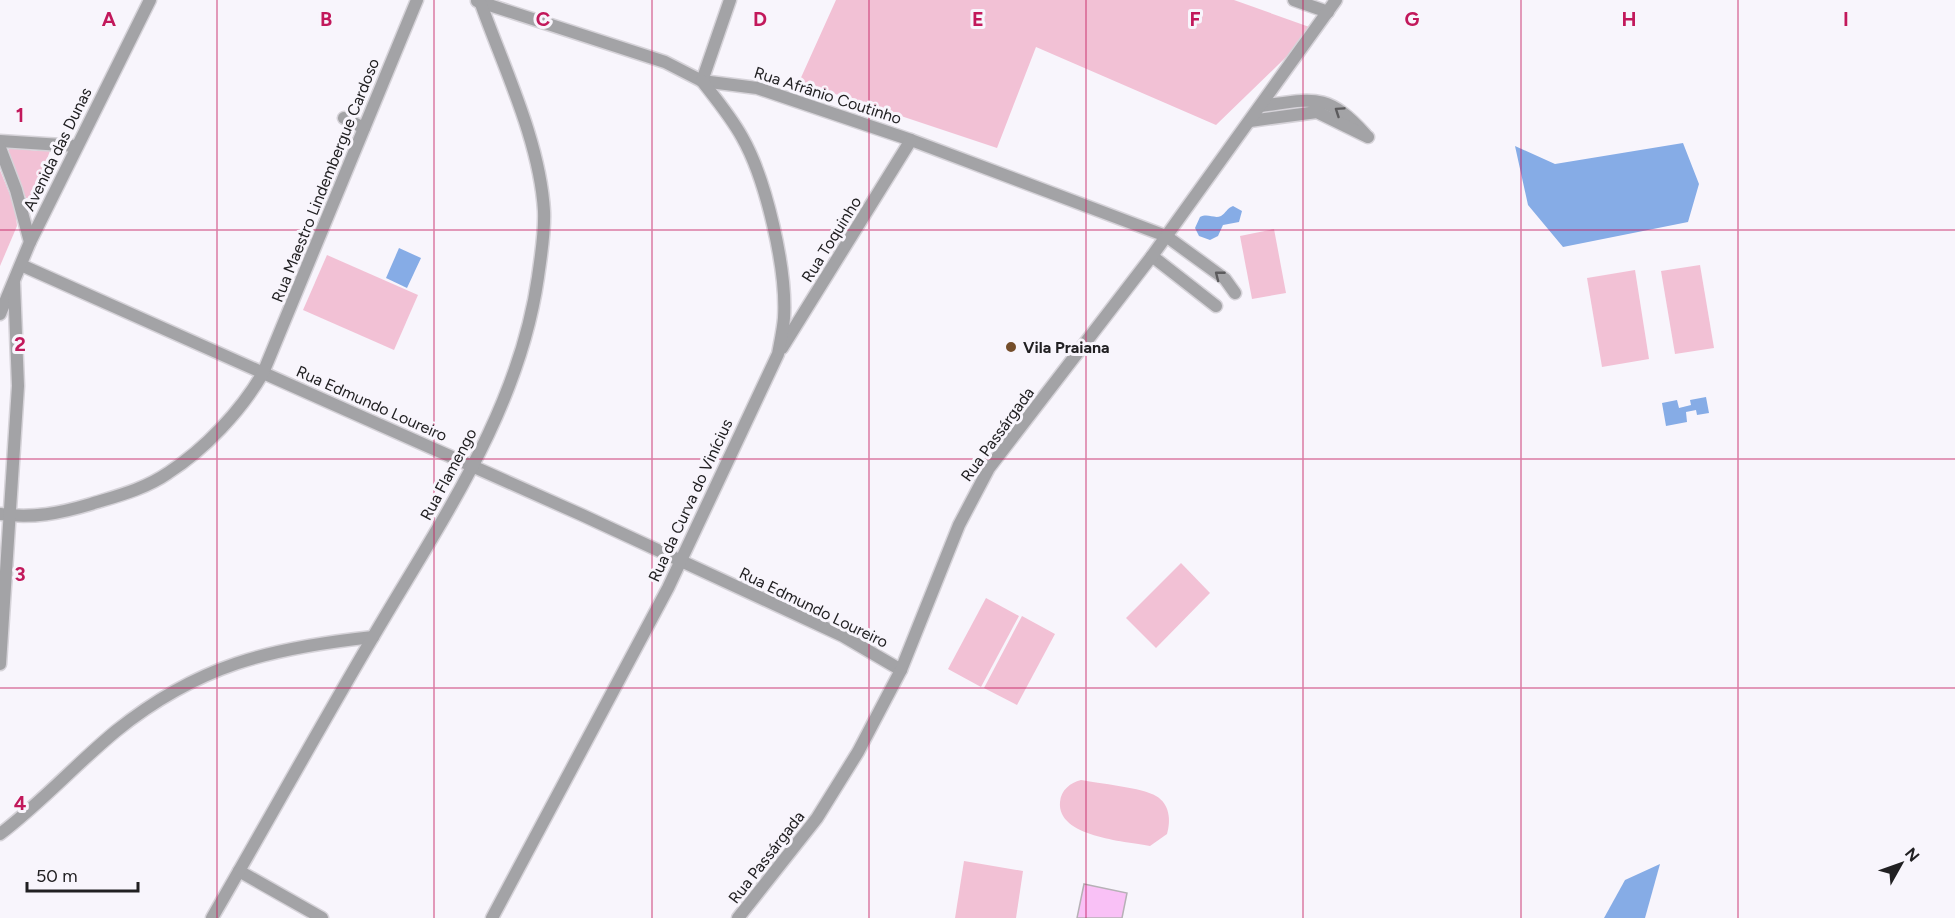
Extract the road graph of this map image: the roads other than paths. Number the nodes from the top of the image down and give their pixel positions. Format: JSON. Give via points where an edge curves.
{"nodes":[{"id":1,"x":150,"y":0,"type":"edge"},
{"id":2,"x":417,"y":0,"type":"edge"},
{"id":3,"x":730,"y":0,"type":"edge"},
{"id":4,"x":1294,"y":0,"type":"edge"},
{"id":5,"x":1336,"y":0,"type":"edge"},
{"id":6,"x":478,"y":2,"type":"edge"},
{"id":7,"x":1328,"y":12,"type":"junction"},
{"id":8,"x":702,"y":81,"type":"junction"},
{"id":9,"x":1261,"y":106,"type":"junction"},
{"id":10,"x":344,"y":118,"type":"dead end"},
{"id":11,"x":1250,"y":121,"type":"junction"},
{"id":12,"x":364,"y":128,"type":"junction"},
{"id":13,"x":911,"y":140,"type":"junction"},
{"id":14,"x":0,"y":141,"type":"edge"},
{"id":15,"x":76,"y":146,"type":"junction"},
{"id":16,"x":0,"y":148,"type":"edge"},
{"id":17,"x":1166,"y":237,"type":"junction"},
{"id":18,"x":30,"y":242,"type":"junction"},
{"id":19,"x":1152,"y":256,"type":"junction"},
{"id":20,"x":21,"y":264,"type":"junction"},
{"id":21,"x":14,"y":283,"type":"junction"},
{"id":22,"x":1234,"y":293,"type":"dead end"},
{"id":23,"x":1216,"y":306,"type":"dead end"},
{"id":24,"x":0,"y":314,"type":"edge"},
{"id":25,"x":778,"y":354,"type":"junction"},
{"id":26,"x":263,"y":373,"type":"junction"},
{"id":27,"x":474,"y":466,"type":"junction"},
{"id":28,"x":5,"y":515,"type":"edge"},
{"id":29,"x":680,"y":561,"type":"junction"},
{"id":30,"x":373,"y":637,"type":"junction"},
{"id":31,"x":0,"y":664,"type":"edge"},
{"id":32,"x":901,"y":670,"type":"junction"},
{"id":33,"x":0,"y":834,"type":"edge"},
{"id":34,"x":239,"y":871,"type":"junction"},
{"id":35,"x":212,"y":918,"type":"edge"},
{"id":36,"x":322,"y":918,"type":"edge"},
{"id":37,"x":492,"y":918,"type":"edge"},
{"id":38,"x":738,"y":918,"type":"edge"}],
"edges":[{"from":1,"to":15,"type":"street","name":"Avenida das Dunas"},
{"from":2,"to":12,"type":"street","name":"Rua Maestro Lindembergue Cardoso"},
{"from":3,"to":8,"type":"street"},
{"from":4,"to":7,"type":"street"},
{"from":5,"to":7,"type":"street","name":"Rua Passárgada"},
{"from":6,"to":8,"type":"street","name":"Rua Afrânio Coutinho","via":[[654,59]]},
{"from":6,"to":27,"type":"street","name":"Rua Flamengo","via":[[533,148],[544,212],[543,246],[528,332],[517,370]]},
{"from":7,"to":9,"type":"street","name":"Rua Passárgada"},
{"from":8,"to":13,"type":"street","name":"Rua Afrânio Coutinho","via":[[757,88]]},
{"from":8,"to":25,"type":"street","name":"Rua da Curva do Vinícius","via":[[743,138],[764,191],[782,291],[784,317]]},
{"from":9,"to":11,"type":"street","name":"Rua Passárgada"},
{"from":11,"to":9,"type":"street","one_way":true,"via":[[1317,112],[1368,137],[1325,101]]},
{"from":10,"to":12,"type":"street"},
{"from":11,"to":17,"type":"street","name":"Rua Passárgada"},
{"from":12,"to":26,"type":"street","name":"Rua Maestro Lindembergue Cardoso"},
{"from":13,"to":17,"type":"street","name":"Rua Afrânio Coutinho"},
{"from":13,"to":25,"type":"street","name":"Rua Toquinho"},
{"from":14,"to":15,"type":"street"},
{"from":15,"to":18,"type":"street","name":"Avenida das Dunas"},
{"from":16,"to":18,"type":"street"},
{"from":17,"to":19,"type":"street","name":"Rua Passárgada"},
{"from":22,"to":17,"type":"street","name":"Rua Afrânio Coutinho","one_way":true,"via":[[1225,279]]},
{"from":18,"to":20,"type":"street","name":"Avenida das Dunas"},
{"from":19,"to":23,"type":"street"},
{"from":19,"to":32,"type":"street","name":"Rua Passárgada","via":[[979,483]]},
{"from":20,"to":21,"type":"street","name":"Avenida das Dunas"},
{"from":20,"to":26,"type":"street","name":"Rua Edmundo Loureiro"},
{"from":21,"to":24,"type":"street","name":"Avenida das Dunas"},
{"from":21,"to":28,"type":"street","via":[[18,386]]},
{"from":25,"to":29,"type":"street","name":"Rua da Curva do Vinícius"},
{"from":26,"to":27,"type":"street","name":"Rua Edmundo Loureiro"},
{"from":26,"to":28,"type":"street","name":"Rua Maestro Lindembergue Cardoso","via":[[236,410],[168,474],[131,492],[72,509],[36,516]]},
{"from":27,"to":29,"type":"street","name":"Rua Edmundo Loureiro"},
{"from":27,"to":30,"type":"street","name":"Rua Flamengo"},
{"from":28,"to":31,"type":"street"},
{"from":29,"to":32,"type":"street","name":"Rua Edmundo Loureiro","via":[[843,636]]},
{"from":29,"to":37,"type":"street","name":"Rua da Curva do Vinícius"},
{"from":30,"to":33,"type":"street","via":[[274,651],[210,672],[183,686],[115,732]]},
{"from":30,"to":34,"type":"street","name":"Rua Flamengo"},
{"from":32,"to":38,"type":"street","name":"Rua Passárgada","via":[[835,793]]},
{"from":34,"to":35,"type":"street","name":"Rua Flamengo"},
{"from":34,"to":36,"type":"street"}]}
